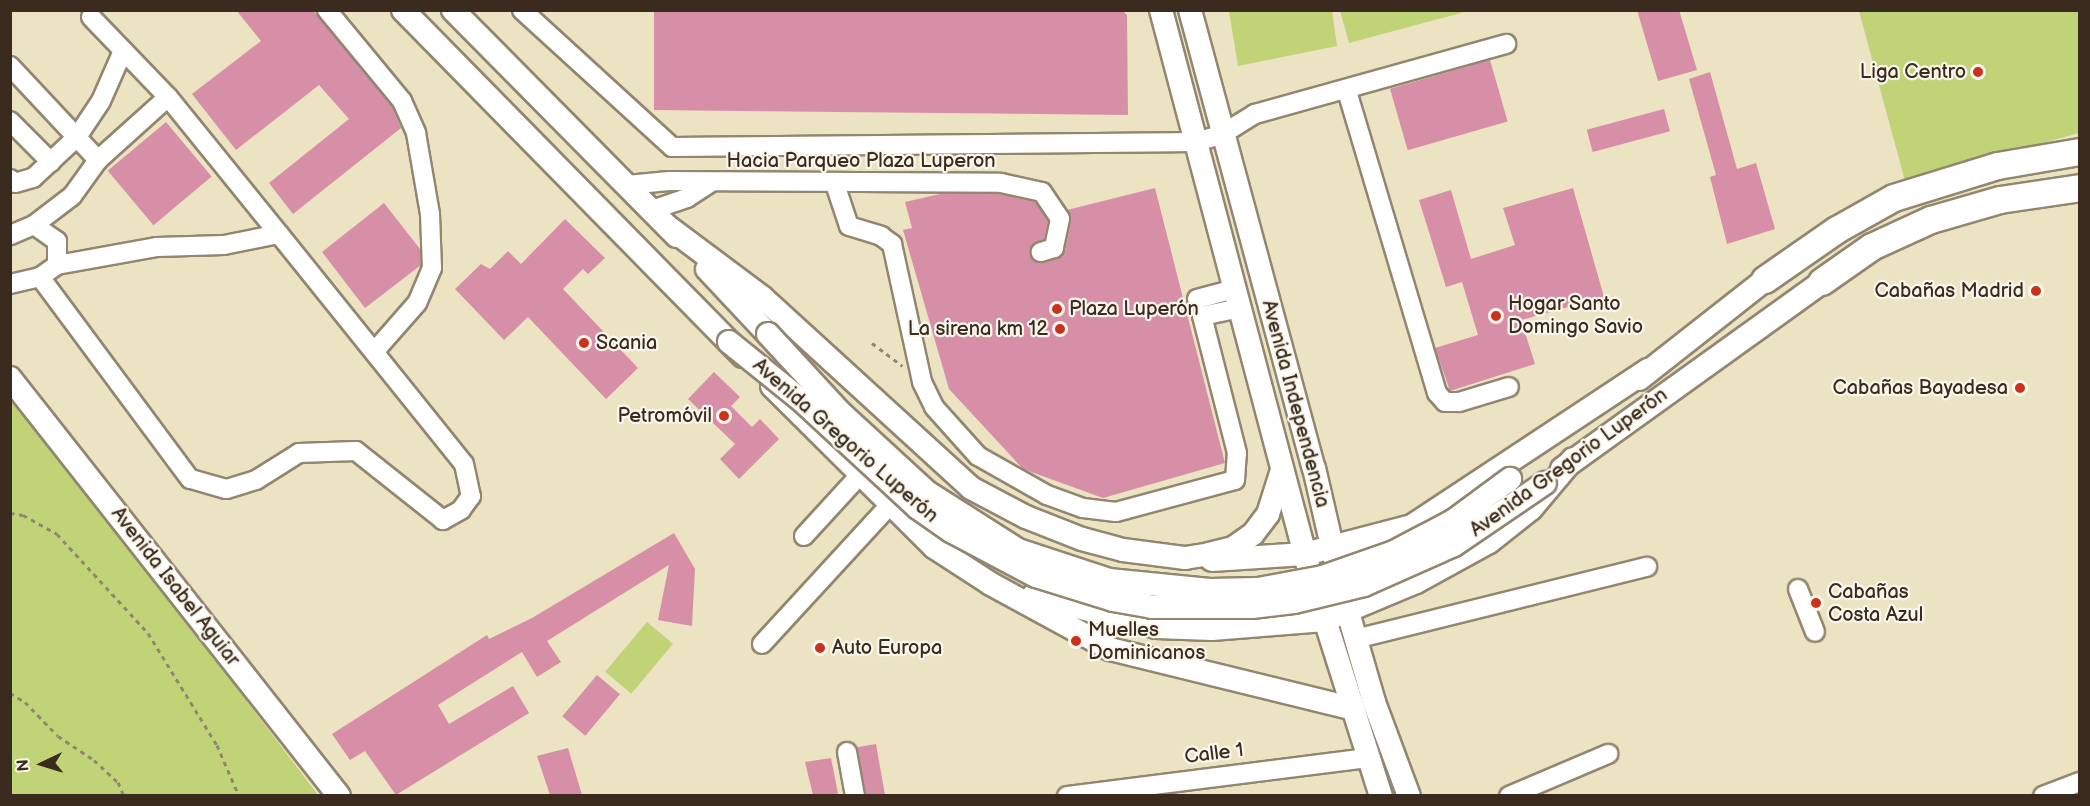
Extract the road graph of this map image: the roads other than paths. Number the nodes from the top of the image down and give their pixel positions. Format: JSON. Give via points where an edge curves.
{"nodes":[{"id":1,"x":327,"y":10,"type":"edge"},
{"id":2,"x":404,"y":10,"type":"edge"},
{"id":3,"x":453,"y":10,"type":"edge"},
{"id":4,"x":522,"y":10,"type":"edge"},
{"id":5,"x":1161,"y":10,"type":"edge"},
{"id":6,"x":1190,"y":10,"type":"edge"},
{"id":7,"x":92,"y":17,"type":"dead end"},
{"id":8,"x":1506,"y":44,"type":"dead end"},
{"id":9,"x":123,"y":51,"type":"junction"},
{"id":10,"x":10,"y":66,"type":"edge"},
{"id":11,"x":1347,"y":91,"type":"junction"},
{"id":12,"x":168,"y":98,"type":"junction"},
{"id":13,"x":10,"y":121,"type":"edge"},
{"id":14,"x":1221,"y":135,"type":"junction"},
{"id":15,"x":77,"y":137,"type":"junction"},
{"id":16,"x":1195,"y":142,"type":"junction"},
{"id":17,"x":2079,"y":152,"type":"edge"},
{"id":18,"x":98,"y":160,"type":"junction"},
{"id":19,"x":51,"y":162,"type":"junction"},
{"id":20,"x":2079,"y":165,"type":"edge"},
{"id":21,"x":10,"y":179,"type":"edge"},
{"id":22,"x":710,"y":183,"type":"junction"},
{"id":23,"x":835,"y":184,"type":"junction"},
{"id":24,"x":627,"y":185,"type":"junction"},
{"id":25,"x":2079,"y":188,"type":"edge"},
{"id":26,"x":2000,"y":190,"type":"junction"},
{"id":27,"x":2079,"y":201,"type":"edge"},
{"id":28,"x":659,"y":218,"type":"junction"},
{"id":29,"x":34,"y":225,"type":"junction"},
{"id":30,"x":279,"y":234,"type":"junction"},
{"id":31,"x":10,"y":235,"type":"edge"},
{"id":32,"x":1041,"y":252,"type":"dead end"},
{"id":33,"x":57,"y":265,"type":"junction"},
{"id":34,"x":40,"y":277,"type":"junction"},
{"id":35,"x":1765,"y":280,"type":"junction"},
{"id":36,"x":1822,"y":282,"type":"junction"},
{"id":37,"x":10,"y":284,"type":"edge"},
{"id":38,"x":1197,"y":299,"type":"dead end"},
{"id":39,"x":1237,"y":299,"type":"junction"},
{"id":40,"x":729,"y":342,"type":"junction"},
{"id":41,"x":374,"y":352,"type":"junction"},
{"id":42,"x":1648,"y":370,"type":"junction"},
{"id":43,"x":10,"y":378,"type":"edge"},
{"id":44,"x":1509,"y":387,"type":"dead end"},
{"id":45,"x":1574,"y":459,"type":"junction"},
{"id":46,"x":1283,"y":468,"type":"junction"},
{"id":47,"x":859,"y":476,"type":"junction"},
{"id":48,"x":890,"y":505,"type":"junction"},
{"id":49,"x":804,"y":536,"type":"dead end"},
{"id":50,"x":1332,"y":548,"type":"junction"},
{"id":51,"x":1305,"y":554,"type":"junction"},
{"id":52,"x":1185,"y":558,"type":"junction"},
{"id":53,"x":1647,"y":567,"type":"dead end"},
{"id":54,"x":991,"y":584,"type":"junction"},
{"id":55,"x":1798,"y":589,"type":"dead end"},
{"id":56,"x":1348,"y":613,"type":"junction"},
{"id":57,"x":1325,"y":620,"type":"junction"},
{"id":58,"x":1815,"y":632,"type":"dead end"},
{"id":59,"x":1355,"y":639,"type":"junction"},
{"id":60,"x":762,"y":644,"type":"dead end"},
{"id":61,"x":1351,"y":708,"type":"junction"},
{"id":62,"x":847,"y":752,"type":"dead end"},
{"id":63,"x":1608,"y":754,"type":"dead end"},
{"id":64,"x":1367,"y":758,"type":"junction"},
{"id":65,"x":2079,"y":782,"type":"edge"},
{"id":66,"x":339,"y":795,"type":"edge"},
{"id":67,"x":855,"y":795,"type":"edge"},
{"id":68,"x":1067,"y":795,"type":"edge"},
{"id":69,"x":1381,"y":795,"type":"edge"},
{"id":70,"x":1409,"y":795,"type":"edge"},
{"id":71,"x":1509,"y":795,"type":"edge"},
{"id":72,"x":2043,"y":795,"type":"edge"}],
"edges":[{"from":1,"to":41,"type":"street","via":[[402,101],[416,133],[430,214],[432,268],[417,303]]},
{"from":2,"to":40,"type":"main road","name":"Avenida Gregorio Luperón"},
{"from":3,"to":24,"type":"main road","name":"Avenida Gregorio Luperón"},
{"from":4,"to":16,"type":"street","via":[[672,147]]},
{"from":5,"to":16,"type":"main road","name":"Avenida Independencia"},
{"from":6,"to":14,"type":"main road","name":"Avenida Independencia"},
{"from":7,"to":9,"type":"street"},
{"from":8,"to":11,"type":"street"},
{"from":9,"to":12,"type":"street"},
{"from":9,"to":15,"type":"street","via":[[101,101]]},
{"from":10,"to":15,"type":"street"},
{"from":11,"to":14,"type":"street","via":[[1255,114]]},
{"from":11,"to":44,"type":"street","via":[[1437,393],[1445,402],[1459,402]]},
{"from":12,"to":18,"type":"street"},
{"from":12,"to":30,"type":"street"},
{"from":13,"to":19,"type":"street"},
{"from":14,"to":16,"type":"street"},
{"from":14,"to":50,"type":"main road","name":"Avenida Independencia","via":[[1304,432]]},
{"from":15,"to":18,"type":"street"},
{"from":15,"to":19,"type":"street"},
{"from":16,"to":39,"type":"main road","name":"Avenida Independencia"},
{"from":17,"to":35,"type":"highway","via":[[1998,166],[1894,198],[1837,230]]},
{"from":18,"to":29,"type":"street","via":[[72,196]]},
{"from":19,"to":21,"type":"street","via":[[33,178],[15,183]]},
{"from":20,"to":26,"type":"highway"},
{"from":22,"to":23,"type":"street","name":"Hacia Parqueo Plaza Luperon"},
{"from":22,"to":24,"type":"street","name":"Hacia Parqueo Plaza Luperon"},
{"from":22,"to":28,"type":"street","name":"Hacia Parqueo Plaza Luperon"},
{"from":23,"to":32,"type":"street","name":"Hacia Parqueo Plaza Luperon","via":[[1000,183],[1042,192],[1060,219],[1054,248]]},
{"from":23,"to":39,"type":"street","via":[[849,226],[881,236],[892,244],[922,382],[934,407],[978,456],[1047,495],[1083,508],[1116,512],[1235,480],[1237,453],[1202,316]]},
{"from":24,"to":28,"type":"main road","name":"Avenida Gregorio Luperón"},
{"from":25,"to":26,"type":"highway"},
{"from":26,"to":35,"type":"highway","via":[[1879,218]]},
{"from":26,"to":36,"type":"highway","via":[[1872,246]]},
{"from":27,"to":36,"type":"highway","via":[[1948,230]]},
{"from":28,"to":42,"type":"main road","name":"Avenida Gregorio Luperón","bridge":true,"via":[[841,413],[927,492],[1018,550],[1109,580],[1210,590],[1258,589],[1323,577],[1394,552],[1454,521],[1607,411]]},
{"from":28,"to":52,"type":"main road","via":[[762,297],[971,488],[1026,517],[1082,539]]},
{"from":29,"to":31,"type":"street"},
{"from":29,"to":33,"type":"street","via":[[57,241]]},
{"from":30,"to":33,"type":"street","via":[[224,245],[157,246]]},
{"from":30,"to":41,"type":"street"},
{"from":33,"to":34,"type":"street"},
{"from":34,"to":37,"type":"street"},
{"from":34,"to":41,"type":"street","via":[[190,479],[226,489],[256,480],[299,453],[356,451],[443,520],[461,510],[471,496],[464,464]]},
{"from":35,"to":42,"type":"main road","name":"Avenida Gregorio Luperón"},
{"from":36,"to":45,"type":"main road","name":"Avenida Gregorio Luperón"},
{"from":38,"to":39,"type":"street"},
{"from":39,"to":46,"type":"main road","name":"Avenida Independencia"},
{"from":40,"to":45,"type":"main road","name":"Avenida Gregorio Luperón","bridge":true,"via":[[801,400],[918,508],[951,531],[1036,576],[1113,600],[1152,607],[1252,607],[1364,585],[1454,545]]},
{"from":40,"to":47,"type":"main road"},
{"from":42,"to":50,"type":"main road","via":[[1412,526]]},
{"from":43,"to":66,"type":"main road","name":"Avenida Isabel Aguiar"},
{"from":45,"to":56,"type":"main road","via":[[1531,509],[1489,542]]},
{"from":46,"to":51,"type":"main road","name":"Avenida Independencia"},
{"from":46,"to":52,"type":"main road","via":[[1268,514],[1253,534],[1233,549]]},
{"from":47,"to":48,"type":"main road"},
{"from":47,"to":49,"type":"street"},
{"from":48,"to":54,"type":"main road","via":[[934,547]]},
{"from":48,"to":60,"type":"street"},
{"from":50,"to":51,"type":"main road"},
{"from":50,"to":56,"type":"main road","name":"Avenida Independencia"},
{"from":51,"to":52,"type":"main road","via":[[1234,561]]},
{"from":51,"to":57,"type":"main road","name":"Avenida Independencia"},
{"from":53,"to":59,"type":"street"},
{"from":54,"to":57,"type":"main road","via":[[1071,608],[1156,627],[1212,629]]},
{"from":54,"to":61,"type":"main road","via":[[1110,649]]},
{"from":55,"to":58,"type":"street"},
{"from":56,"to":57,"type":"main road"},
{"from":56,"to":59,"type":"main road","name":"Avenida Independencia"},
{"from":57,"to":61,"type":"main road","name":"Avenida Independencia"},
{"from":59,"to":70,"type":"main road","name":"Avenida Independencia"},
{"from":61,"to":64,"type":"main road","name":"Avenida Independencia"},
{"from":62,"to":67,"type":"street"},
{"from":63,"to":71,"type":"street"},
{"from":64,"to":68,"type":"street","name":"Calle 1"},
{"from":64,"to":69,"type":"main road","name":"Avenida Independencia"},
{"from":65,"to":72,"type":"street"}]}
